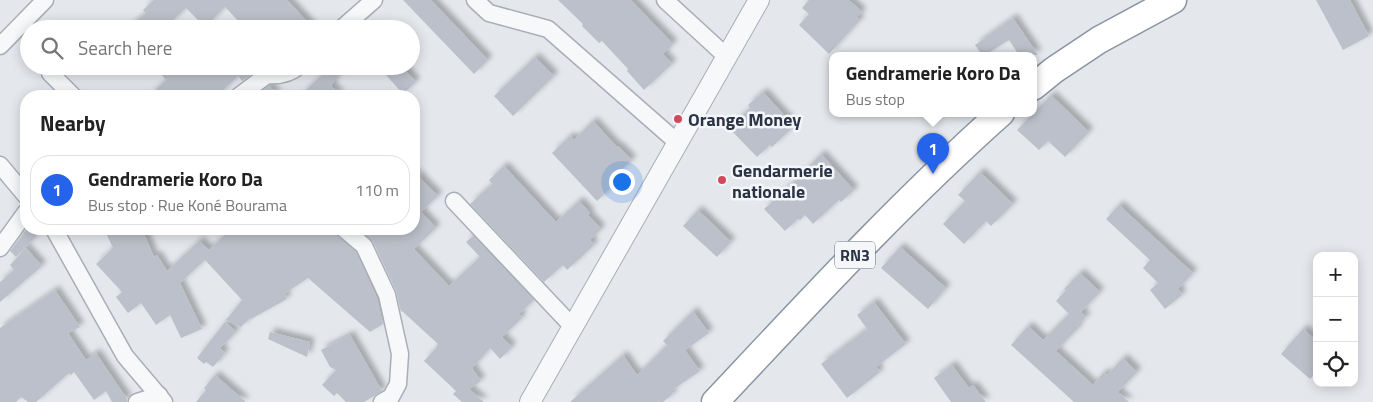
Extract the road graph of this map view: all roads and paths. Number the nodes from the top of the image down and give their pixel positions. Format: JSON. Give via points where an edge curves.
{"nodes":[{"id":1,"x":45,"y":0,"type":"edge"},
{"id":2,"x":374,"y":0,"type":"edge"},
{"id":3,"x":475,"y":0,"type":"edge"},
{"id":4,"x":665,"y":0,"type":"edge"},
{"id":5,"x":759,"y":0,"type":"edge"},
{"id":6,"x":1173,"y":0,"type":"edge"},
{"id":7,"x":25,"y":20,"type":"edge"},
{"id":8,"x":351,"y":20,"type":"edge"},
{"id":9,"x":20,"y":26,"type":"edge"},
{"id":10,"x":0,"y":46,"type":"edge"},
{"id":11,"x":727,"y":57,"type":"junction"},
{"id":12,"x":52,"y":75,"type":"edge"},
{"id":13,"x":267,"y":75,"type":"edge"},
{"id":14,"x":267,"y":75,"type":"edge"},
{"id":15,"x":281,"y":75,"type":"edge"},
{"id":16,"x":1037,"y":84,"type":"edge"},
{"id":17,"x":67,"y":90,"type":"edge"},
{"id":18,"x":247,"y":90,"type":"edge"},
{"id":19,"x":997,"y":117,"type":"edge"},
{"id":20,"x":678,"y":143,"type":"junction"},
{"id":21,"x":0,"y":165,"type":"edge"},
{"id":22,"x":20,"y":189,"type":"edge"},
{"id":23,"x":454,"y":201,"type":"dead end"},
{"id":24,"x":20,"y":220,"type":"edge"},
{"id":25,"x":57,"y":235,"type":"edge"},
{"id":26,"x":351,"y":235,"type":"edge"},
{"id":27,"x":0,"y":248,"type":"edge"},
{"id":28,"x":572,"y":326,"type":"junction"},
{"id":29,"x":161,"y":398,"type":"edge"},
{"id":30,"x":137,"y":402,"type":"edge"},
{"id":31,"x":382,"y":402,"type":"edge"},
{"id":32,"x":530,"y":402,"type":"edge"},
{"id":33,"x":715,"y":402,"type":"edge"}],
"edges":[{"from":1,"to":7,"type":"street"},
{"from":2,"to":8,"type":"street"},
{"from":3,"to":20,"type":"street","via":[[489,13],[548,29]]},
{"from":4,"to":11,"type":"street"},
{"from":5,"to":11,"type":"street"},
{"from":6,"to":16,"type":"highway","via":[[1100,40]]},
{"from":9,"to":10,"type":"street"},
{"from":11,"to":20,"type":"street"},
{"from":12,"to":17,"type":"street"},
{"from":13,"to":18,"type":"street"},
{"from":14,"to":15,"type":"street"},
{"from":19,"to":33,"type":"highway","number":"RN3","via":[[955,154],[828,282]]},
{"from":20,"to":28,"type":"street"},
{"from":21,"to":22,"type":"street"},
{"from":23,"to":28,"type":"street"},
{"from":24,"to":27,"type":"street"},
{"from":25,"to":29,"type":"street","via":[[125,356]]},
{"from":26,"to":31,"type":"street","via":[[364,246],[387,295],[400,354],[398,384],[391,397]]},
{"from":28,"to":32,"type":"street"},
{"from":29,"to":30,"type":"street"}]}
